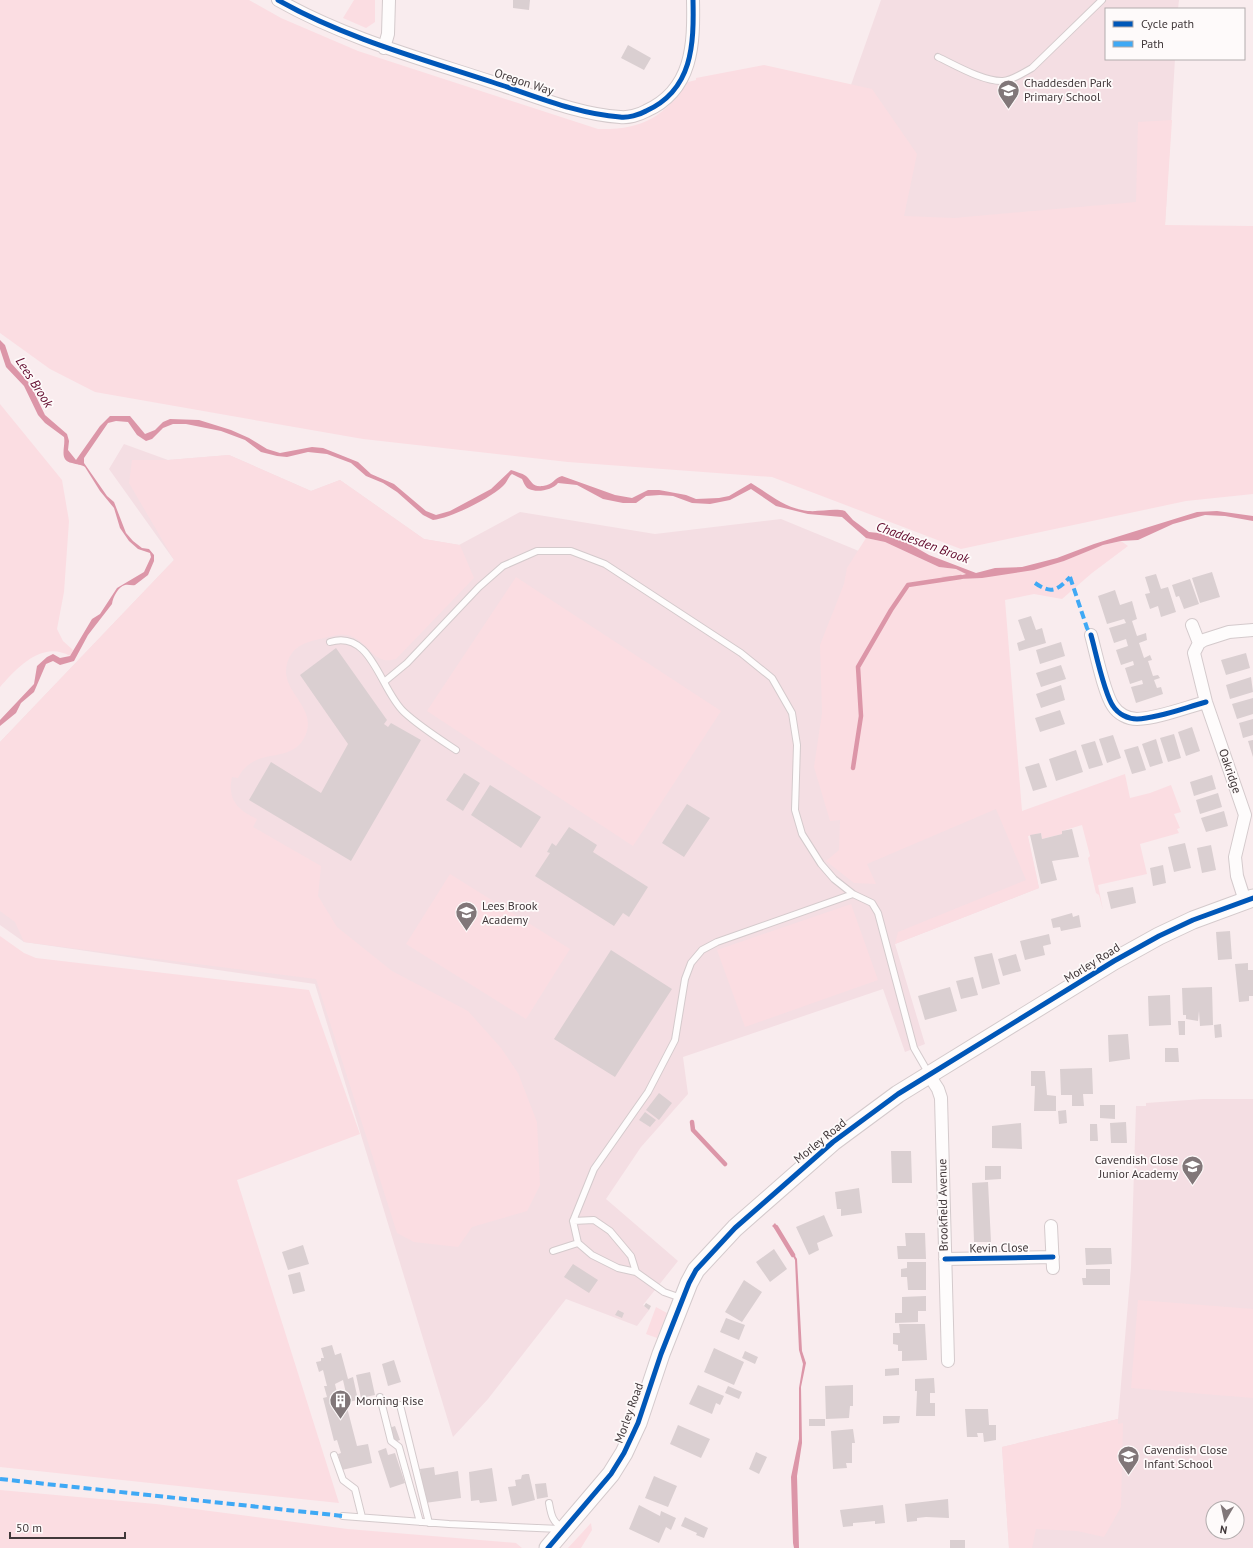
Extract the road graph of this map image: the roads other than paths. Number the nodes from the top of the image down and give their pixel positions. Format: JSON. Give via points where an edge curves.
{"nodes":[{"id":1,"x":278,"y":0,"type":"edge"},
{"id":2,"x":389,"y":0,"type":"edge"},
{"id":3,"x":694,"y":0,"type":"edge"},
{"id":4,"x":1102,"y":0,"type":"edge"},
{"id":5,"x":384,"y":48,"type":"junction"},
{"id":6,"x":938,"y":57,"type":"dead end"},
{"id":7,"x":1192,"y":625,"type":"dead end"},
{"id":8,"x":1253,"y":630,"type":"edge"},
{"id":9,"x":1091,"y":635,"type":"dead end"},
{"id":10,"x":330,"y":642,"type":"dead end"},
{"id":11,"x":1199,"y":643,"type":"junction"},
{"id":12,"x":384,"y":682,"type":"junction"},
{"id":13,"x":1206,"y":702,"type":"junction"},
{"id":14,"x":456,"y":750,"type":"dead end"},
{"id":15,"x":853,"y":894,"type":"junction"},
{"id":16,"x":1249,"y":899,"type":"edge"},
{"id":17,"x":930,"y":1075,"type":"junction"},
{"id":18,"x":573,"y":1221,"type":"junction"},
{"id":19,"x":1051,"y":1226,"type":"dead end"},
{"id":20,"x":578,"y":1243,"type":"junction"},
{"id":21,"x":553,"y":1251,"type":"dead end"},
{"id":22,"x":945,"y":1259,"type":"junction"},
{"id":23,"x":636,"y":1272,"type":"junction"},
{"id":24,"x":683,"y":1299,"type":"junction"},
{"id":25,"x":948,"y":1361,"type":"dead end"},
{"id":26,"x":380,"y":1397,"type":"dead end"},
{"id":27,"x":400,"y":1405,"type":"dead end"},
{"id":28,"x":334,"y":1455,"type":"dead end"},
{"id":29,"x":549,"y":1503,"type":"dead end"},
{"id":30,"x":343,"y":1516,"type":"dead end"},
{"id":31,"x":362,"y":1517,"type":"junction"},
{"id":32,"x":420,"y":1522,"type":"junction"},
{"id":33,"x":429,"y":1523,"type":"junction"},
{"id":34,"x":564,"y":1529,"type":"junction"},
{"id":35,"x":548,"y":1548,"type":"edge"}],
"edges":[{"from":1,"to":5,"type":"street","name":"Oregon Way","via":[[350,35]]},
{"from":2,"to":5,"type":"street","via":[[388,34]]},
{"from":3,"to":5,"type":"street","name":"Oregon Way","via":[[692,50],[682,80],[663,101],[633,116],[591,113]]},
{"from":4,"to":6,"type":"lane","via":[[1032,68],[1018,76],[1003,81],[987,79]]},
{"from":7,"to":11,"type":"street"},
{"from":8,"to":11,"type":"street","via":[[1229,632]]},
{"from":9,"to":13,"type":"street","via":[[1113,706],[1123,716],[1136,719],[1149,717]]},
{"from":10,"to":12,"type":"lane","via":[[344,639],[357,644]]},
{"from":11,"to":13,"type":"street","name":"Oakridge","via":[[1194,653]]},
{"from":12,"to":14,"type":"lane","via":[[402,711]]},
{"from":12,"to":15,"type":"lane","via":[[408,663],[479,587],[503,566],[537,551],[571,551],[604,564],[742,654],[772,678],[792,713],[797,745],[795,810],[802,834],[821,864],[834,879]]},
{"from":13,"to":16,"type":"street","name":"Oakridge","via":[[1245,815],[1234,857],[1237,876]]},
{"from":15,"to":17,"type":"lane","via":[[872,903],[878,913],[914,1048]]},
{"from":15,"to":18,"type":"lane","via":[[717,942],[696,956],[687,971],[675,1040],[648,1092],[594,1169]]},
{"from":16,"to":17,"type":"street","name":"Morley Road","via":[[1152,939]]},
{"from":17,"to":22,"type":"street","name":"Brookfield Avenue","via":[[941,1098]]},
{"from":17,"to":24,"type":"street","name":"Morley Road","via":[[898,1094],[833,1142],[761,1204],[696,1270]]},
{"from":18,"to":20,"type":"lane"},
{"from":18,"to":23,"type":"lane","via":[[594,1220],[610,1231],[631,1256]]},
{"from":19,"to":22,"type":"street","name":"Kevin Close","via":[[1053,1262]]},
{"from":20,"to":21,"type":"lane"},
{"from":20,"to":23,"type":"lane","via":[[592,1255],[618,1268]]},
{"from":22,"to":25,"type":"street","name":"Brookfield Avenue"},
{"from":23,"to":24,"type":"lane","via":[[664,1292]]},
{"from":24,"to":34,"type":"street","name":"Morley Road","via":[[638,1423],[624,1453],[611,1474]]},
{"from":26,"to":32,"type":"lane","via":[[391,1441],[399,1447]]},
{"from":27,"to":33,"type":"lane"},
{"from":28,"to":31,"type":"lane","via":[[343,1480],[354,1489]]},
{"from":29,"to":34,"type":"lane","via":[[556,1525]]},
{"from":30,"to":31,"type":"lane"},
{"from":31,"to":32,"type":"lane"},
{"from":32,"to":33,"type":"lane"},
{"from":33,"to":34,"type":"lane"},
{"from":34,"to":35,"type":"street","name":"Morley Road"}]}
